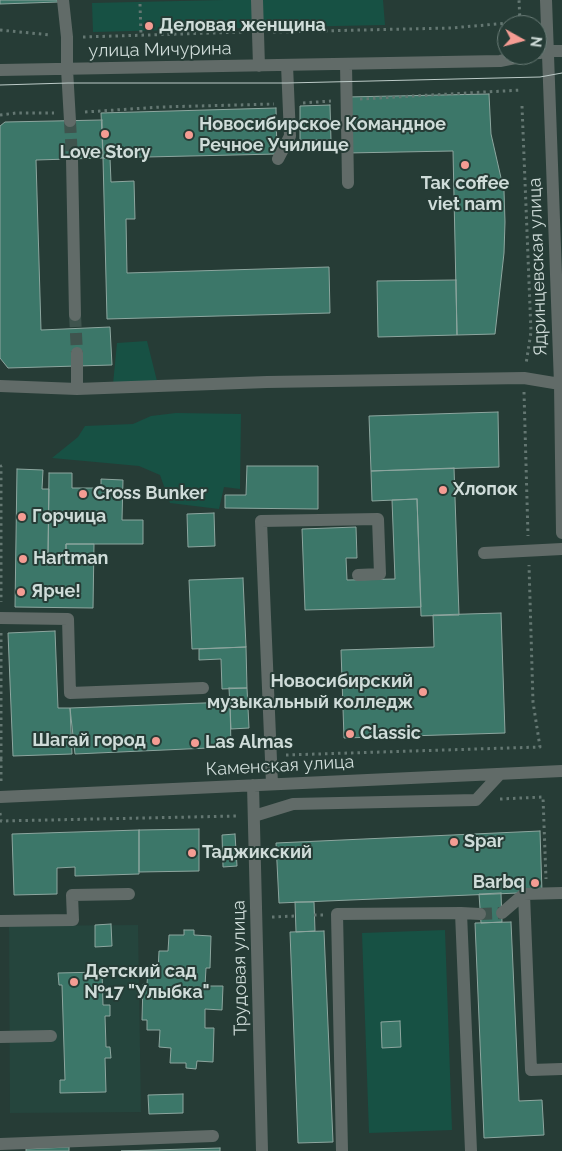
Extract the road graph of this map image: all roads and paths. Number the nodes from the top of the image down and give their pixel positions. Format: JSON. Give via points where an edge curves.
{"nodes":[{"id":1,"x":63,"y":0,"type":"edge"},
{"id":2,"x":257,"y":0,"type":"edge"},
{"id":3,"x":519,"y":0,"type":"edge"},
{"id":4,"x":546,"y":0,"type":"edge"},
{"id":5,"x":140,"y":4,"type":"dead end"},
{"id":6,"x":545,"y":15,"type":"edge"},
{"id":7,"x":0,"y":30,"type":"edge"},
{"id":8,"x":258,"y":32,"type":"junction"},
{"id":9,"x":141,"y":35,"type":"junction"},
{"id":10,"x":67,"y":37,"type":"junction"},
{"id":11,"x":562,"y":51,"type":"edge"},
{"id":12,"x":547,"y":52,"type":"edge"},
{"id":13,"x":497,"y":61,"type":"edge"},
{"id":14,"x":346,"y":64,"type":"junction"},
{"id":15,"x":287,"y":65,"type":"junction"},
{"id":16,"x":543,"y":65,"type":"edge"},
{"id":17,"x":259,"y":66,"type":"junction"},
{"id":18,"x":67,"y":69,"type":"junction"},
{"id":19,"x":0,"y":70,"type":"edge"},
{"id":20,"x":521,"y":90,"type":"dead end"},
{"id":21,"x":347,"y":100,"type":"junction"},
{"id":22,"x":288,"y":104,"type":"junction"},
{"id":23,"x":522,"y":106,"type":"dead end"},
{"id":24,"x":0,"y":115,"type":"edge"},
{"id":25,"x":70,"y":117,"type":"junction"},
{"id":26,"x":72,"y":159,"type":"tunnel mouth"},
{"id":27,"x":278,"y":159,"type":"dead end"},
{"id":28,"x":348,"y":183,"type":"dead end"},
{"id":29,"x":75,"y":315,"type":"tunnel mouth"},
{"id":30,"x":77,"y":353,"type":"tunnel mouth"},
{"id":31,"x":524,"y":378,"type":"junction"},
{"id":32,"x":560,"y":384,"type":"junction"},
{"id":33,"x":0,"y":386,"type":"edge"},
{"id":34,"x":77,"y":390,"type":"junction"},
{"id":35,"x":562,"y":533,"type":"edge"},
{"id":36,"x":562,"y":549,"type":"edge"},
{"id":37,"x":528,"y":550,"type":"junction"},
{"id":38,"x":484,"y":553,"type":"dead end"},
{"id":39,"x":358,"y":575,"type":"dead end"},
{"id":40,"x":0,"y":618,"type":"edge"},
{"id":41,"x":203,"y":688,"type":"dead end"},
{"id":42,"x":271,"y":756,"type":"junction"},
{"id":43,"x":0,"y":760,"type":"edge"},
{"id":44,"x":562,"y":771,"type":"edge"},
{"id":45,"x":500,"y":774,"type":"junction"},
{"id":46,"x":272,"y":784,"type":"junction"},
{"id":47,"x":253,"y":785,"type":"junction"},
{"id":48,"x":0,"y":786,"type":"edge"},
{"id":49,"x":0,"y":796,"type":"edge"},
{"id":50,"x":476,"y":800,"type":"junction"},
{"id":51,"x":0,"y":806,"type":"edge"},
{"id":52,"x":254,"y":816,"type":"junction"},
{"id":53,"x":0,"y":821,"type":"edge"},
{"id":54,"x":562,"y":893,"type":"edge"},
{"id":55,"x":129,"y":894,"type":"dead end"},
{"id":56,"x":524,"y":894,"type":"junction"},
{"id":57,"x":546,"y":894,"type":"junction"},
{"id":58,"x":461,"y":913,"type":"junction"},
{"id":59,"x":480,"y":914,"type":"tunnel mouth"},
{"id":60,"x":502,"y":914,"type":"tunnel mouth"},
{"id":61,"x":296,"y":916,"type":"dead end"},
{"id":62,"x":256,"y":918,"type":"junction"},
{"id":63,"x":0,"y":921,"type":"edge"},
{"id":64,"x":51,"y":1036,"type":"dead end"},
{"id":65,"x":0,"y":1037,"type":"edge"},
{"id":66,"x":562,"y":1069,"type":"edge"},
{"id":67,"x":213,"y":1136,"type":"dead end"},
{"id":68,"x":0,"y":1144,"type":"edge"},
{"id":69,"x":262,"y":1151,"type":"edge"},
{"id":70,"x":342,"y":1151,"type":"edge"},
{"id":71,"x":471,"y":1151,"type":"edge"}],
"edges":[{"from":1,"to":10,"type":"street"},
{"from":2,"to":8,"type":"street"},
{"from":3,"to":8,"type":"path","via":[[520,22],[451,28]]},
{"from":4,"to":6,"type":"street","name":"Ядринцевская улица"},
{"from":5,"to":9,"type":"path"},
{"from":7,"to":10,"type":"path"},
{"from":8,"to":9,"type":"path"},
{"from":8,"to":17,"type":"street"},
{"from":9,"to":10,"type":"path"},
{"from":10,"to":18,"type":"street"},
{"from":11,"to":12,"type":"street"},
{"from":13,"to":14,"type":"street","name":"улица Мичурина"},
{"from":14,"to":15,"type":"street","name":"улица Мичурина"},
{"from":14,"to":21,"type":"street"},
{"from":15,"to":17,"type":"street","name":"улица Мичурина"},
{"from":15,"to":22,"type":"street"},
{"from":16,"to":32,"type":"street","name":"Ядринцевская улица"},
{"from":17,"to":18,"type":"street","name":"улица Мичурина"},
{"from":18,"to":19,"type":"street","name":"улица Мичурина"},
{"from":18,"to":25,"type":"street"},
{"from":20,"to":21,"type":"path"},
{"from":21,"to":22,"type":"path"},
{"from":21,"to":28,"type":"street"},
{"from":22,"to":25,"type":"path","via":[[161,107]]},
{"from":22,"to":27,"type":"street","via":[[290,136]]},
{"from":23,"to":31,"type":"path","via":[[531,332]]},
{"from":24,"to":25,"type":"path"},
{"from":26,"to":29,"type":"street"},
{"from":30,"to":34,"type":"street"},
{"from":31,"to":32,"type":"street"},
{"from":31,"to":34,"type":"street","via":[[267,382]]},
{"from":31,"to":37,"type":"path"},
{"from":32,"to":35,"type":"street","name":"Ядринцевская улица"},
{"from":33,"to":34,"type":"street"},
{"from":36,"to":37,"type":"street"},
{"from":37,"to":38,"type":"street"},
{"from":37,"to":42,"type":"path","via":[[533,702],[540,747]]},
{"from":39,"to":42,"type":"street","via":[[380,574],[378,519],[261,521]]},
{"from":40,"to":41,"type":"street","via":[[68,619],[70,693]]},
{"from":42,"to":46,"type":"street"},
{"from":43,"to":48,"type":"path"},
{"from":44,"to":45,"type":"street","name":"Каменская улица"},
{"from":45,"to":46,"type":"street","name":"Каменская улица"},
{"from":45,"to":50,"type":"street"},
{"from":46,"to":47,"type":"street","name":"Каменская улица"},
{"from":47,"to":49,"type":"street","name":"Каменская улица"},
{"from":47,"to":52,"type":"street","name":"Трудовая улица"},
{"from":50,"to":52,"type":"street","via":[[293,804]]},
{"from":50,"to":57,"type":"path","via":[[543,797]]},
{"from":51,"to":53,"type":"path"},
{"from":52,"to":53,"type":"path"},
{"from":52,"to":62,"type":"street","name":"Трудовая улица"},
{"from":54,"to":57,"type":"street"},
{"from":55,"to":63,"type":"street","via":[[72,895],[73,920]]},
{"from":56,"to":57,"type":"street"},
{"from":56,"to":60,"type":"street"},
{"from":56,"to":66,"type":"street","via":[[531,1070]]},
{"from":58,"to":59,"type":"street"},
{"from":58,"to":70,"type":"street","via":[[337,914]]},
{"from":58,"to":71,"type":"street"},
{"from":61,"to":62,"type":"path"},
{"from":62,"to":69,"type":"street","name":"Трудовая улица"},
{"from":64,"to":65,"type":"street"},
{"from":67,"to":68,"type":"street"}]}
